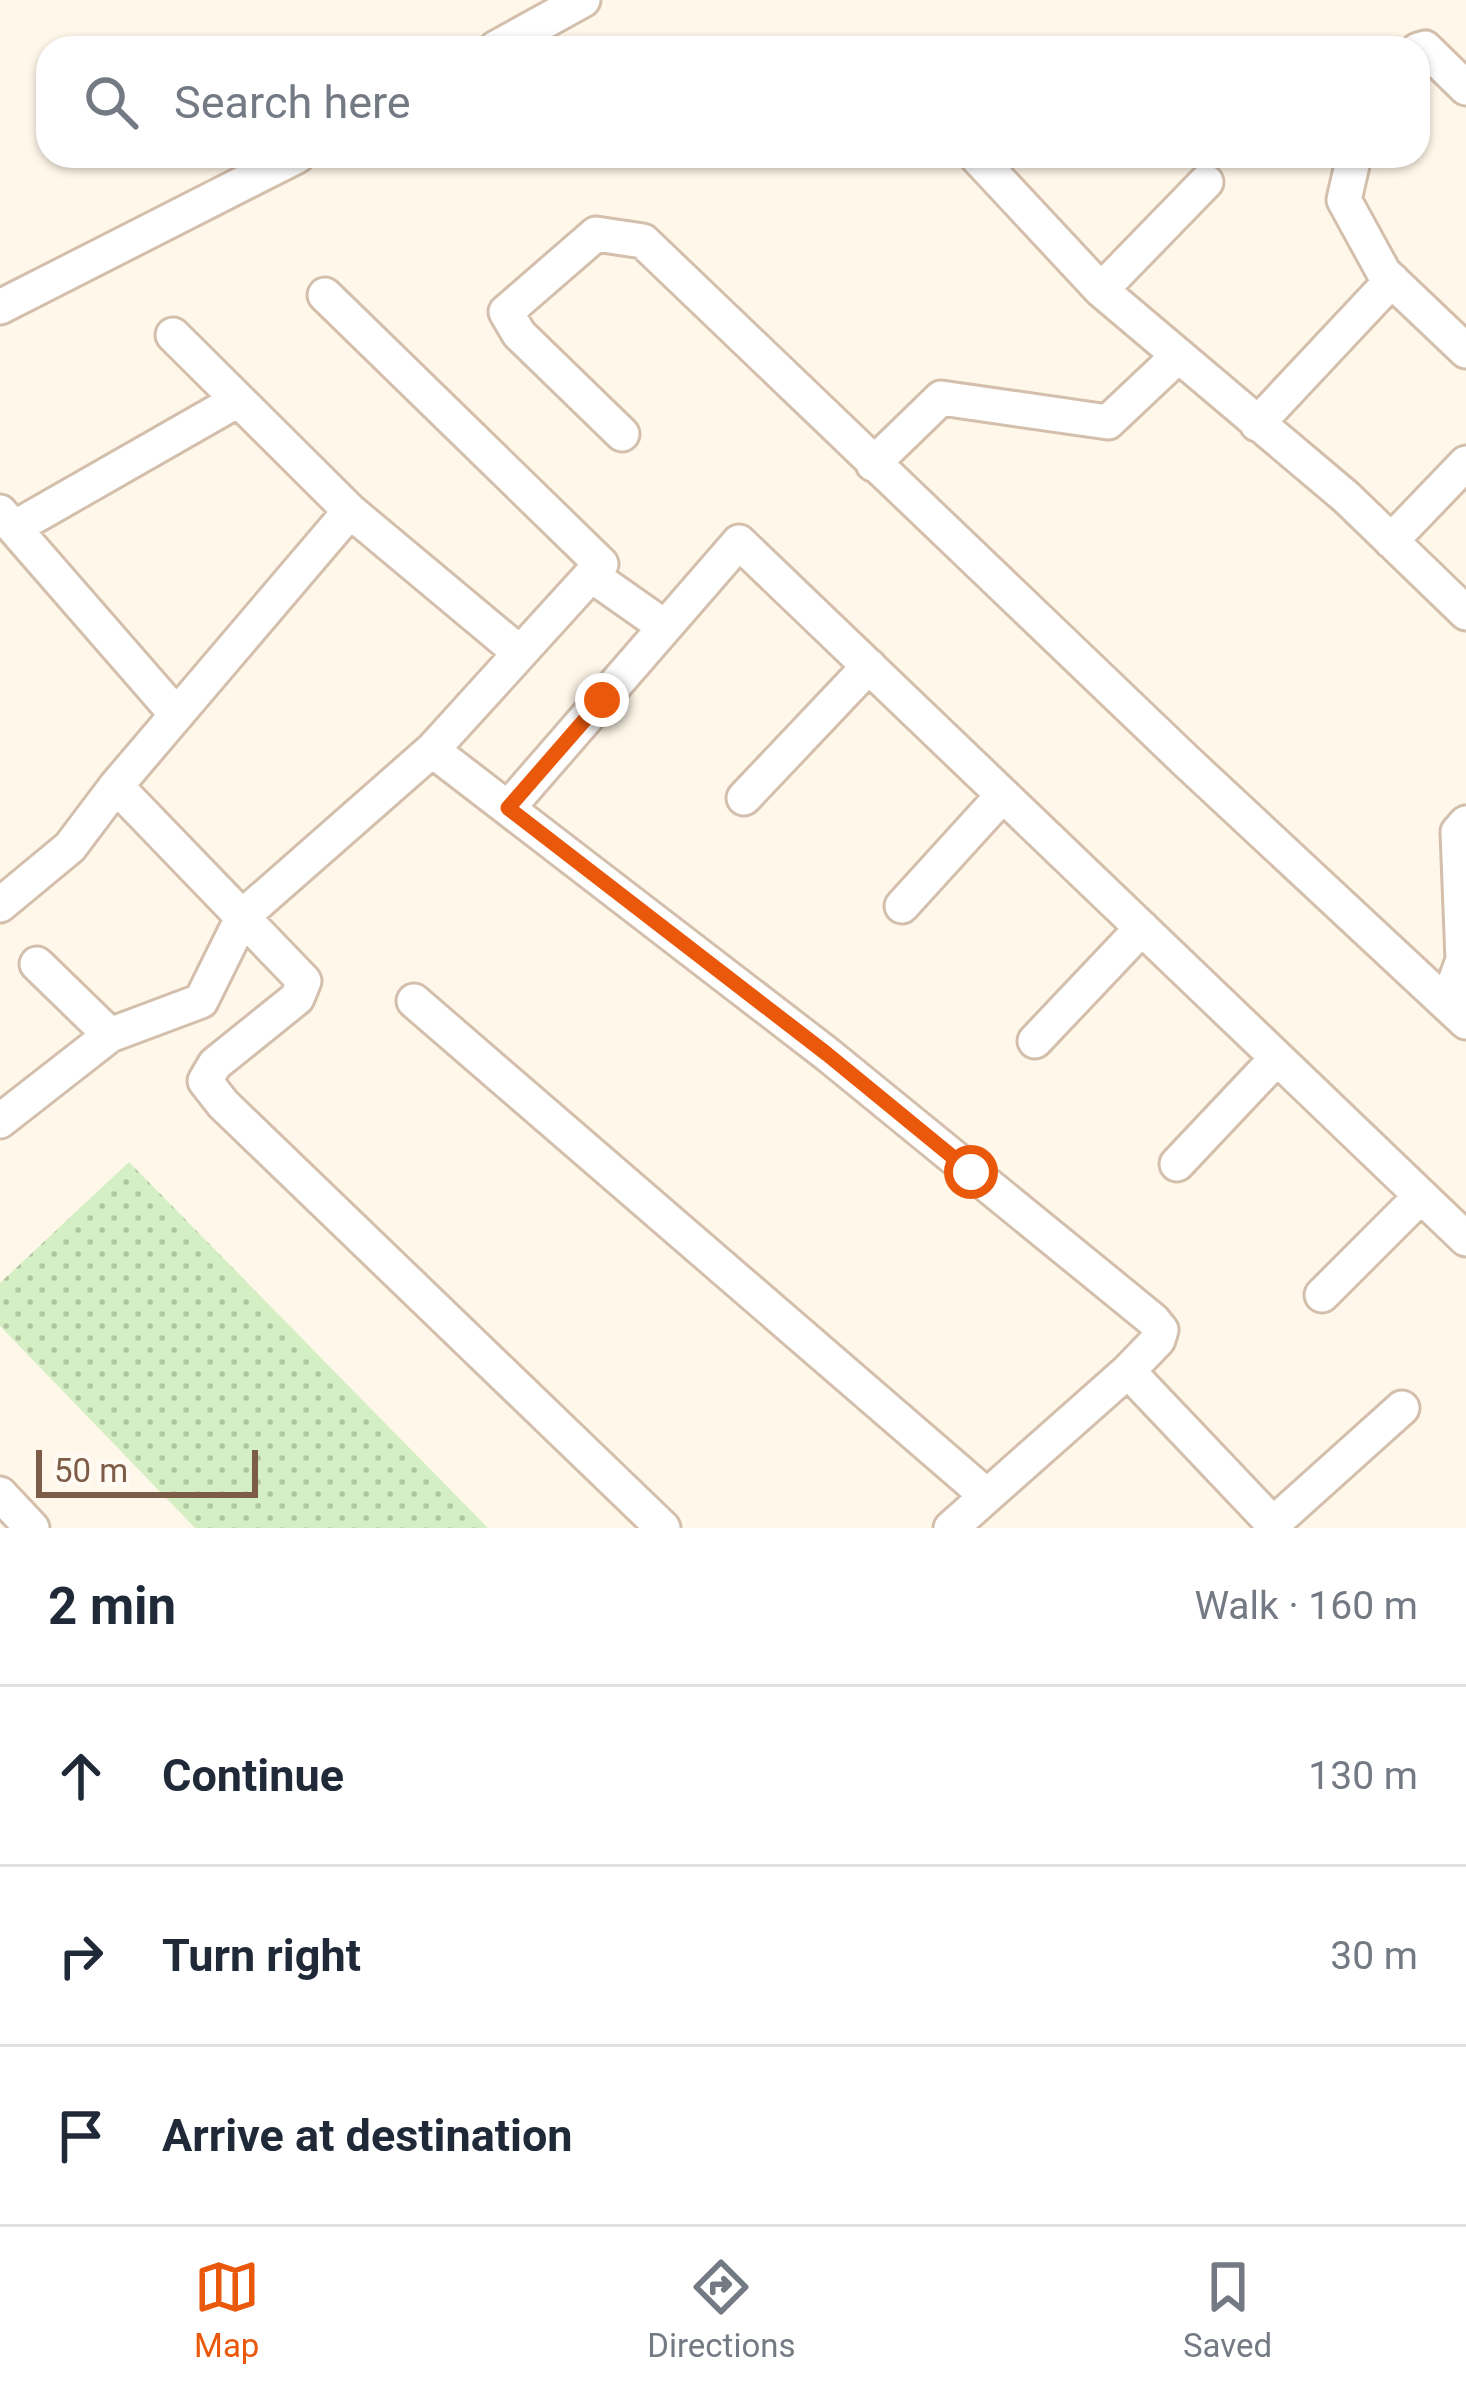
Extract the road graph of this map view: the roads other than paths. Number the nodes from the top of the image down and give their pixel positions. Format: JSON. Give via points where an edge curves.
{"nodes":[{"id":1,"x":584,"y":0,"type":"edge"},
{"id":2,"x":518,"y":36,"type":"edge"},
{"id":3,"x":1430,"y":53,"type":"edge"},
{"id":4,"x":1466,"y":88,"type":"edge"},
{"id":5,"x":273,"y":168,"type":"edge"},
{"id":6,"x":987,"y":168,"type":"edge"},
{"id":7,"x":1351,"y":168,"type":"edge"},
{"id":8,"x":1206,"y":182,"type":"dead end"},
{"id":9,"x":1392,"y":280,"type":"junction"},
{"id":10,"x":1101,"y":290,"type":"junction"},
{"id":11,"x":325,"y":295,"type":"dead end"},
{"id":12,"x":0,"y":307,"type":"edge"},
{"id":13,"x":173,"y":335,"type":"dead end"},
{"id":14,"x":1466,"y":351,"type":"edge"},
{"id":15,"x":1178,"y":356,"type":"junction"},
{"id":16,"x":238,"y":400,"type":"junction"},
{"id":17,"x":1257,"y":424,"type":"junction"},
{"id":18,"x":622,"y":434,"type":"dead end"},
{"id":19,"x":873,"y":464,"type":"junction"},
{"id":20,"x":1466,"y":464,"type":"edge"},
{"id":21,"x":350,"y":511,"type":"junction"},
{"id":22,"x":7,"y":520,"type":"edge"},
{"id":23,"x":1391,"y":541,"type":"junction"},
{"id":24,"x":591,"y":575,"type":"junction"},
{"id":25,"x":1466,"y":613,"type":"edge"},
{"id":26,"x":665,"y":627,"type":"junction"},
{"id":27,"x":520,"y":653,"type":"junction"},
{"id":28,"x":869,"y":666,"type":"junction"},
{"id":29,"x":176,"y":714,"type":"junction"},
{"id":30,"x":432,"y":750,"type":"junction"},
{"id":31,"x":116,"y":786,"type":"junction"},
{"id":32,"x":1004,"y":795,"type":"junction"},
{"id":33,"x":744,"y":798,"type":"dead end"},
{"id":34,"x":508,"y":808,"type":"junction"},
{"id":35,"x":1466,"y":823,"type":"edge"},
{"id":36,"x":5,"y":890,"type":"edge"},
{"id":37,"x":902,"y":906,"type":"dead end"},
{"id":38,"x":244,"y":916,"type":"junction"},
{"id":39,"x":1142,"y":928,"type":"junction"},
{"id":40,"x":37,"y":964,"type":"dead end"},
{"id":41,"x":413,"y":1001,"type":"dead end"},
{"id":42,"x":1457,"y":1013,"type":"edge"},
{"id":43,"x":110,"y":1035,"type":"junction"},
{"id":44,"x":1035,"y":1041,"type":"dead end"},
{"id":45,"x":1277,"y":1058,"type":"junction"},
{"id":46,"x":0,"y":1121,"type":"edge"},
{"id":47,"x":1177,"y":1164,"type":"dead end"},
{"id":48,"x":1421,"y":1196,"type":"junction"},
{"id":49,"x":1466,"y":1239,"type":"edge"},
{"id":50,"x":1322,"y":1295,"type":"dead end"},
{"id":51,"x":1128,"y":1371,"type":"junction"},
{"id":52,"x":1402,"y":1408,"type":"dead end"},
{"id":53,"x":0,"y":1494,"type":"edge"},
{"id":54,"x":987,"y":1496,"type":"junction"},
{"id":55,"x":1275,"y":1526,"type":"edge"},
{"id":56,"x":32,"y":1528,"type":"edge"},
{"id":57,"x":663,"y":1528,"type":"edge"},
{"id":58,"x":951,"y":1528,"type":"edge"}],
"edges":[{"from":1,"to":2,"type":"street"},
{"from":3,"to":4,"type":"street"},
{"from":5,"to":12,"type":"street"},
{"from":6,"to":10,"type":"street"},
{"from":7,"to":9,"type":"street","via":[[1344,200]]},
{"from":8,"to":10,"type":"street"},
{"from":9,"to":14,"type":"street"},
{"from":9,"to":17,"type":"street"},
{"from":10,"to":15,"type":"street"},
{"from":11,"to":24,"type":"street","via":[[601,564]]},
{"from":13,"to":16,"type":"street"},
{"from":15,"to":17,"type":"street"},
{"from":15,"to":19,"type":"street","via":[[1108,422],[941,398]]},
{"from":16,"to":21,"type":"street"},
{"from":16,"to":22,"type":"street"},
{"from":17,"to":23,"type":"street"},
{"from":18,"to":19,"type":"street","via":[[506,313],[596,234],[643,241]]},
{"from":19,"to":42,"type":"street"},
{"from":20,"to":23,"type":"street"},
{"from":21,"to":27,"type":"street"},
{"from":21,"to":29,"type":"street"},
{"from":22,"to":29,"type":"street"},
{"from":23,"to":25,"type":"street"},
{"from":24,"to":26,"type":"street"},
{"from":24,"to":27,"type":"street"},
{"from":26,"to":28,"type":"street","via":[[739,542]]},
{"from":26,"to":34,"type":"street"},
{"from":27,"to":30,"type":"street"},
{"from":28,"to":32,"type":"street"},
{"from":28,"to":33,"type":"street"},
{"from":29,"to":31,"type":"street"},
{"from":30,"to":34,"type":"street"},
{"from":30,"to":38,"type":"street"},
{"from":31,"to":36,"type":"street","via":[[70,847]]},
{"from":31,"to":38,"type":"street"},
{"from":32,"to":37,"type":"street"},
{"from":32,"to":39,"type":"street"},
{"from":34,"to":51,"type":"street","via":[[1153,1320],[1158,1340]]},
{"from":35,"to":42,"type":"street","via":[[1458,832]]},
{"from":38,"to":43,"type":"street","via":[[201,1001]]},
{"from":38,"to":57,"type":"street","via":[[304,981],[298,998],[214,1064],[205,1081]]},
{"from":39,"to":44,"type":"street"},
{"from":39,"to":45,"type":"street"},
{"from":40,"to":43,"type":"street"},
{"from":41,"to":54,"type":"street"},
{"from":43,"to":46,"type":"street"},
{"from":45,"to":47,"type":"street"},
{"from":45,"to":48,"type":"street"},
{"from":48,"to":49,"type":"street"},
{"from":48,"to":50,"type":"street"},
{"from":51,"to":54,"type":"street"},
{"from":51,"to":55,"type":"street"},
{"from":52,"to":55,"type":"street"},
{"from":53,"to":56,"type":"street"},
{"from":54,"to":58,"type":"street"}]}
